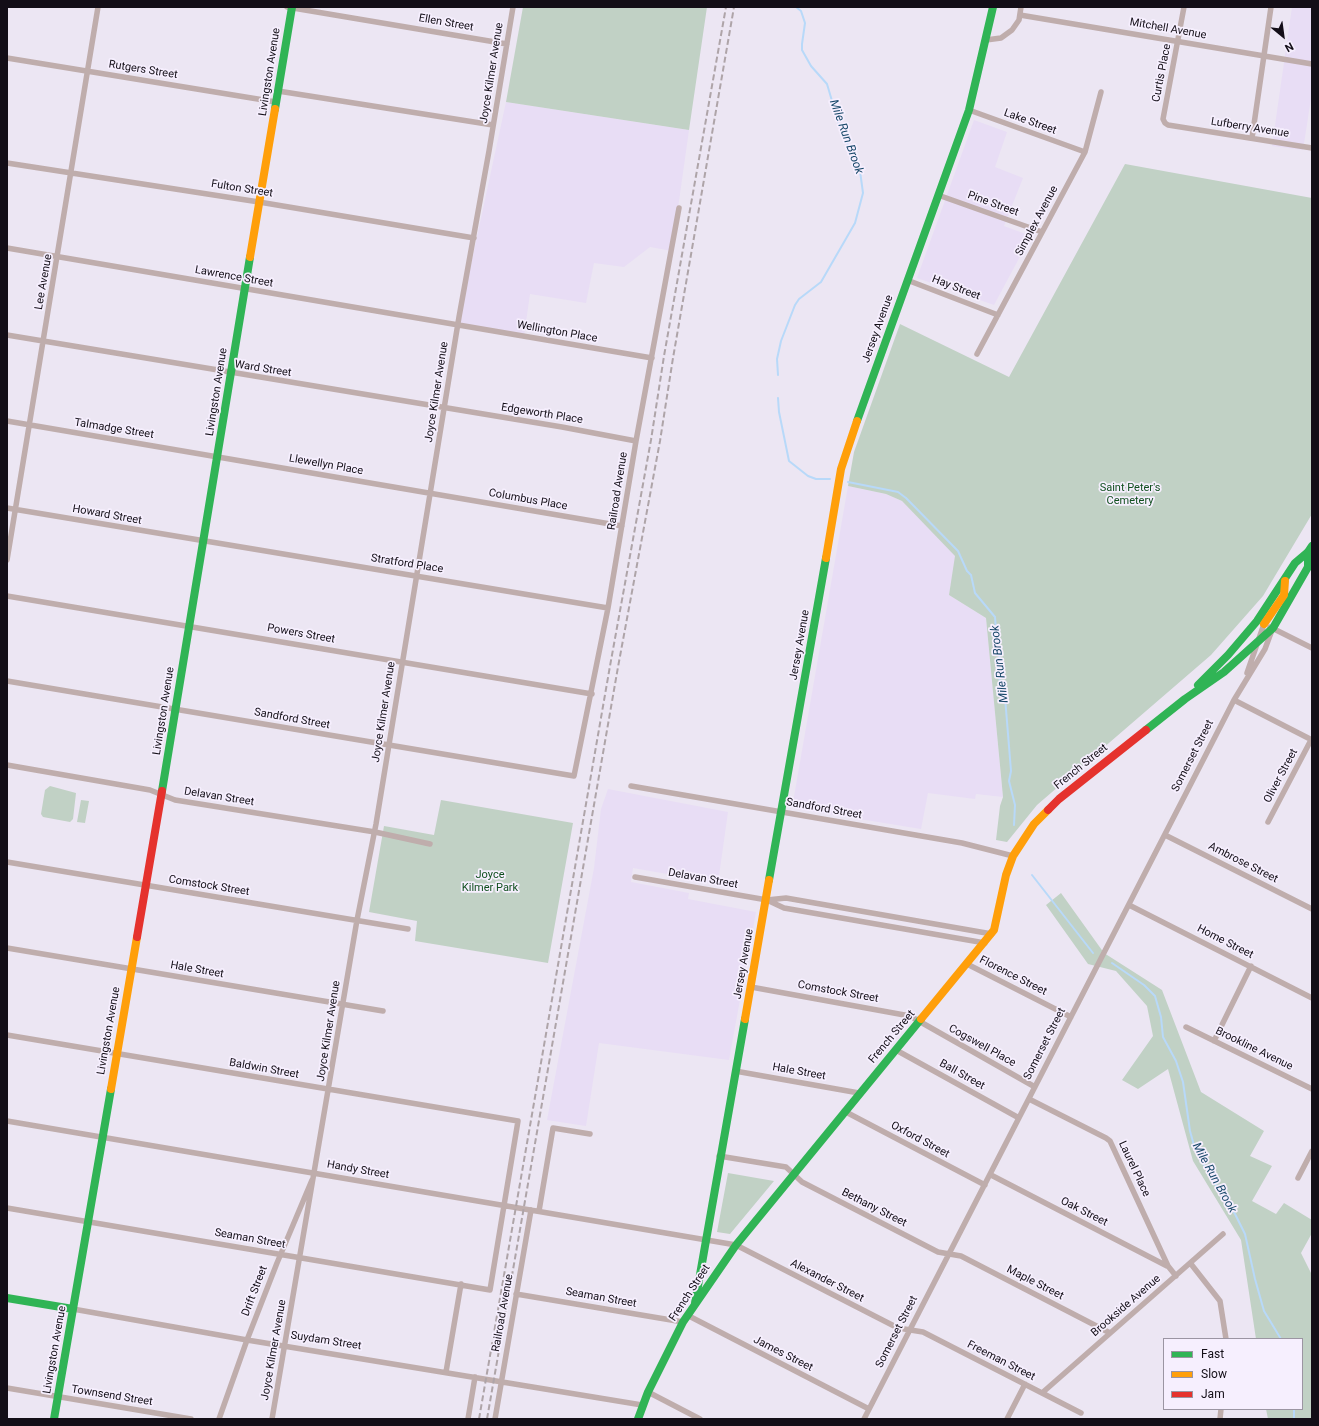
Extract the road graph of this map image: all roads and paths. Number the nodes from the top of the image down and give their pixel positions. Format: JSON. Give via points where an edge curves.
{"nodes":[{"id":1,"x":98,"y":7,"type":"edge"},
{"id":2,"x":290,"y":7,"type":"edge"},
{"id":3,"x":513,"y":7,"type":"edge"},
{"id":4,"x":993,"y":7,"type":"edge"},
{"id":5,"x":1021,"y":7,"type":"edge"},
{"id":6,"x":1184,"y":7,"type":"edge"},
{"id":7,"x":1270,"y":7,"type":"edge"},
{"id":8,"x":1020,"y":15,"type":"junction"},
{"id":9,"x":986,"y":40,"type":"junction"},
{"id":10,"x":1178,"y":41,"type":"junction"},
{"id":11,"x":507,"y":44,"type":"junction"},
{"id":12,"x":1264,"y":56,"type":"junction"},
{"id":13,"x":7,"y":58,"type":"edge"},
{"id":14,"x":1312,"y":64,"type":"edge"},
{"id":15,"x":88,"y":71,"type":"junction"},
{"id":16,"x":278,"y":91,"type":"junction"},
{"id":17,"x":1101,"y":92,"type":"dead end"},
{"id":18,"x":276,"y":102,"type":"junction"},
{"id":19,"x":968,"y":110,"type":"junction"},
{"id":20,"x":493,"y":124,"type":"junction"},
{"id":21,"x":1184,"y":128,"type":"joint"},
{"id":22,"x":1252,"y":138,"type":"junction"},
{"id":23,"x":1312,"y":148,"type":"edge"},
{"id":24,"x":1085,"y":152,"type":"junction"},
{"id":25,"x":7,"y":163,"type":"edge"},
{"id":26,"x":71,"y":173,"type":"junction"},
{"id":27,"x":938,"y":195,"type":"junction"},
{"id":28,"x":260,"y":202,"type":"junction"},
{"id":29,"x":679,"y":208,"type":"dead end"},
{"id":30,"x":1042,"y":232,"type":"junction"},
{"id":31,"x":474,"y":238,"type":"junction"},
{"id":32,"x":7,"y":248,"type":"edge"},
{"id":33,"x":58,"y":256,"type":"junction"},
{"id":34,"x":907,"y":280,"type":"junction"},
{"id":35,"x":245,"y":289,"type":"junction"},
{"id":36,"x":998,"y":315,"type":"junction"},
{"id":37,"x":458,"y":325,"type":"junction"},
{"id":38,"x":7,"y":335,"type":"edge"},
{"id":39,"x":43,"y":342,"type":"junction"},
{"id":40,"x":978,"y":354,"type":"dead end"},
{"id":41,"x":652,"y":358,"type":"junction"},
{"id":42,"x":231,"y":374,"type":"junction"},
{"id":43,"x":444,"y":409,"type":"junction"},
{"id":44,"x":7,"y":421,"type":"edge"},
{"id":45,"x":30,"y":425,"type":"junction"},
{"id":46,"x":636,"y":441,"type":"junction"},
{"id":47,"x":217,"y":456,"type":"junction"},
{"id":48,"x":431,"y":493,"type":"junction"},
{"id":49,"x":7,"y":508,"type":"edge"},
{"id":50,"x":15,"y":509,"type":"junction"},
{"id":51,"x":622,"y":526,"type":"junction"},
{"id":52,"x":203,"y":542,"type":"junction"},
{"id":53,"x":1311,"y":551,"type":"edge"},
{"id":54,"x":7,"y":560,"type":"edge"},
{"id":55,"x":416,"y":576,"type":"junction"},
{"id":56,"x":7,"y":596,"type":"edge"},
{"id":57,"x":608,"y":608,"type":"junction"},
{"id":58,"x":1260,"y":623,"type":"junction"},
{"id":59,"x":189,"y":625,"type":"junction"},
{"id":60,"x":1272,"y":628,"type":"junction"},
{"id":61,"x":1257,"y":642,"type":"junction"},
{"id":62,"x":1312,"y":648,"type":"edge"},
{"id":63,"x":402,"y":662,"type":"junction"},
{"id":64,"x":1245,"y":680,"type":"junction"},
{"id":65,"x":7,"y":681,"type":"edge"},
{"id":66,"x":592,"y":694,"type":"junction"},
{"id":67,"x":1185,"y":699,"type":"junction"},
{"id":68,"x":1234,"y":700,"type":"junction"},
{"id":69,"x":175,"y":709,"type":"junction"},
{"id":70,"x":1312,"y":740,"type":"edge"},
{"id":71,"x":390,"y":745,"type":"junction"},
{"id":72,"x":7,"y":765,"type":"edge"},
{"id":73,"x":574,"y":776,"type":"joint"},
{"id":74,"x":631,"y":786,"type":"dead end"},
{"id":75,"x":161,"y":795,"type":"junction"},
{"id":76,"x":782,"y":812,"type":"junction"},
{"id":77,"x":1268,"y":822,"type":"dead end"},
{"id":78,"x":375,"y":832,"type":"junction"},
{"id":79,"x":1165,"y":836,"type":"junction"},
{"id":80,"x":430,"y":844,"type":"dead end"},
{"id":81,"x":1013,"y":856,"type":"junction"},
{"id":82,"x":7,"y":862,"type":"edge"},
{"id":83,"x":635,"y":877,"type":"dead end"},
{"id":84,"x":145,"y":886,"type":"junction"},
{"id":85,"x":767,"y":900,"type":"junction"},
{"id":86,"x":1129,"y":905,"type":"junction"},
{"id":87,"x":1312,"y":909,"type":"edge"},
{"id":88,"x":869,"y":912,"type":"junction"},
{"id":89,"x":358,"y":920,"type":"junction"},
{"id":90,"x":867,"y":922,"type":"junction"},
{"id":91,"x":408,"y":929,"type":"dead end"},
{"id":92,"x":992,"y":934,"type":"junction"},
{"id":93,"x":985,"y":943,"type":"junction"},
{"id":94,"x":7,"y":948,"type":"edge"},
{"id":95,"x":967,"y":964,"type":"junction"},
{"id":96,"x":1251,"y":966,"type":"junction"},
{"id":97,"x":131,"y":969,"type":"junction"},
{"id":98,"x":751,"y":987,"type":"junction"},
{"id":99,"x":1312,"y":998,"type":"edge"},
{"id":100,"x":343,"y":1005,"type":"junction"},
{"id":101,"x":383,"y":1011,"type":"dead end"},
{"id":102,"x":1071,"y":1016,"type":"junction"},
{"id":103,"x":920,"y":1021,"type":"junction"},
{"id":104,"x":1186,"y":1027,"type":"dead end"},
{"id":105,"x":7,"y":1035,"type":"edge"},
{"id":106,"x":1214,"y":1041,"type":"junction"},
{"id":107,"x":896,"y":1050,"type":"junction"},
{"id":108,"x":116,"y":1054,"type":"junction"},
{"id":109,"x":735,"y":1070,"type":"junction"},
{"id":110,"x":1035,"y":1087,"type":"junction"},
{"id":111,"x":1312,"y":1089,"type":"edge"},
{"id":112,"x":329,"y":1090,"type":"junction"},
{"id":113,"x":859,"y":1093,"type":"junction"},
{"id":114,"x":1029,"y":1098,"type":"junction"},
{"id":115,"x":844,"y":1111,"type":"junction"},
{"id":116,"x":1019,"y":1118,"type":"junction"},
{"id":117,"x":518,"y":1120,"type":"joint"},
{"id":118,"x":7,"y":1121,"type":"edge"},
{"id":119,"x":590,"y":1134,"type":"dead end"},
{"id":120,"x":101,"y":1137,"type":"junction"},
{"id":121,"x":1312,"y":1151,"type":"edge"},
{"id":122,"x":719,"y":1156,"type":"junction"},
{"id":123,"x":315,"y":1173,"type":"junction"},
{"id":124,"x":793,"y":1174,"type":"junction"},
{"id":125,"x":991,"y":1175,"type":"junction"},
{"id":126,"x":1298,"y":1178,"type":"dead end"},
{"id":127,"x":986,"y":1185,"type":"junction"},
{"id":128,"x":505,"y":1205,"type":"junction"},
{"id":129,"x":7,"y":1208,"type":"edge"},
{"id":130,"x":531,"y":1210,"type":"junction"},
{"id":131,"x":539,"y":1211,"type":"junction"},
{"id":132,"x":87,"y":1221,"type":"junction"},
{"id":133,"x":1223,"y":1234,"type":"dead end"},
{"id":134,"x":706,"y":1240,"type":"junction"},
{"id":135,"x":736,"y":1245,"type":"junction"},
{"id":136,"x":280,"y":1254,"type":"junction"},
{"id":137,"x":950,"y":1254,"type":"junction"},
{"id":138,"x":300,"y":1258,"type":"junction"},
{"id":139,"x":1191,"y":1264,"type":"junction"},
{"id":140,"x":1168,"y":1266,"type":"junction"},
{"id":141,"x":1176,"y":1276,"type":"junction"},
{"id":142,"x":462,"y":1284,"type":"junction"},
{"id":143,"x":490,"y":1290,"type":"joint"},
{"id":144,"x":516,"y":1294,"type":"junction"},
{"id":145,"x":7,"y":1298,"type":"edge"},
{"id":146,"x":695,"y":1303,"type":"junction"},
{"id":147,"x":73,"y":1309,"type":"junction"},
{"id":148,"x":685,"y":1319,"type":"junction"},
{"id":149,"x":911,"y":1330,"type":"junction"},
{"id":150,"x":1110,"y":1333,"type":"junction"},
{"id":151,"x":1226,"y":1338,"type":"edge"},
{"id":152,"x":247,"y":1340,"type":"junction"},
{"id":153,"x":286,"y":1346,"type":"junction"},
{"id":154,"x":446,"y":1372,"type":"junction"},
{"id":155,"x":475,"y":1377,"type":"junction"},
{"id":156,"x":501,"y":1382,"type":"junction"},
{"id":157,"x":1025,"y":1384,"type":"junction"},
{"id":158,"x":7,"y":1388,"type":"edge"},
{"id":159,"x":648,"y":1392,"type":"junction"},
{"id":160,"x":1042,"y":1393,"type":"junction"},
{"id":161,"x":58,"y":1397,"type":"junction"},
{"id":162,"x":642,"y":1405,"type":"junction"},
{"id":163,"x":869,"y":1410,"type":"junction"},
{"id":164,"x":1081,"y":1413,"type":"dead end"},
{"id":165,"x":54,"y":1419,"type":"edge"},
{"id":166,"x":191,"y":1419,"type":"edge"},
{"id":167,"x":220,"y":1419,"type":"edge"},
{"id":168,"x":272,"y":1419,"type":"edge"},
{"id":169,"x":468,"y":1419,"type":"edge"},
{"id":170,"x":495,"y":1419,"type":"edge"},
{"id":171,"x":638,"y":1419,"type":"edge"},
{"id":172,"x":700,"y":1419,"type":"edge"},
{"id":173,"x":864,"y":1419,"type":"edge"},
{"id":174,"x":1007,"y":1419,"type":"edge"}],
"edges":[{"from":1,"to":15,"type":"street","name":"Lee Avenue"},
{"from":2,"to":11,"type":"street","name":"Ellen Street"},
{"from":2,"to":16,"type":"main road","name":"Livingston Avenue"},
{"from":3,"to":11,"type":"street","name":"Joyce Kilmer Avenue"},
{"from":4,"to":9,"type":"main road","name":"Jersey Avenue"},
{"from":5,"to":8,"type":"street"},
{"from":6,"to":10,"type":"street","name":"Curtis Place"},
{"from":7,"to":12,"type":"street"},
{"from":8,"to":9,"type":"street","via":[[1009,33],[1001,38]]},
{"from":8,"to":10,"type":"street","name":"Mitchell Avenue"},
{"from":9,"to":19,"type":"main road","name":"Jersey Avenue"},
{"from":10,"to":12,"type":"street","name":"Mitchell Avenue"},
{"from":10,"to":21,"type":"street","name":"Curtis Place","via":[[1163,119],[1168,125]]},
{"from":11,"to":20,"type":"street","name":"Joyce Kilmer Avenue"},
{"from":12,"to":14,"type":"street","name":"Mitchell Avenue"},
{"from":12,"to":22,"type":"street"},
{"from":13,"to":15,"type":"street","name":"Rutgers Street"},
{"from":15,"to":18,"type":"street","name":"Rutgers Street"},
{"from":15,"to":26,"type":"street","name":"Lee Avenue"},
{"from":16,"to":18,"type":"main road","name":"Livingston Avenue"},
{"from":16,"to":20,"type":"street"},
{"from":17,"to":24,"type":"street","name":"Simplex Avenue"},
{"from":18,"to":28,"type":"main road","name":"Livingston Avenue"},
{"from":19,"to":24,"type":"street","name":"Lake Street"},
{"from":19,"to":27,"type":"main road","name":"Jersey Avenue"},
{"from":20,"to":31,"type":"street","name":"Joyce Kilmer Avenue"},
{"from":21,"to":22,"type":"street","name":"Lufberry Avenue"},
{"from":22,"to":23,"type":"street","name":"Lufberry Avenue"},
{"from":24,"to":30,"type":"street","name":"Simplex Avenue"},
{"from":25,"to":26,"type":"street","name":"Fulton Street"},
{"from":26,"to":28,"type":"street","name":"Fulton Street"},
{"from":26,"to":33,"type":"street","name":"Lee Avenue"},
{"from":27,"to":30,"type":"street","name":"Pine Street"},
{"from":27,"to":34,"type":"main road","name":"Jersey Avenue"},
{"from":28,"to":31,"type":"street","name":"Fulton Street"},
{"from":28,"to":35,"type":"main road","name":"Livingston Avenue"},
{"from":29,"to":41,"type":"street","name":"Railroad Avenue"},
{"from":30,"to":36,"type":"street","name":"Simplex Avenue"},
{"from":31,"to":37,"type":"street","name":"Joyce Kilmer Avenue"},
{"from":32,"to":33,"type":"street","name":"Lawrence Street"},
{"from":33,"to":35,"type":"street","name":"Lawrence Street"},
{"from":33,"to":39,"type":"street","name":"Lee Avenue"},
{"from":34,"to":36,"type":"street","name":"Hay Street"},
{"from":34,"to":76,"type":"main road","name":"Jersey Avenue","via":[[845,453]]},
{"from":35,"to":37,"type":"street","name":"Lawrence Street"},
{"from":35,"to":42,"type":"main road","name":"Livingston Avenue"},
{"from":36,"to":40,"type":"street","name":"Simplex Avenue"},
{"from":37,"to":41,"type":"street","name":"Wellington Place"},
{"from":37,"to":43,"type":"street","name":"Joyce Kilmer Avenue"},
{"from":38,"to":39,"type":"street","name":"Ward Street"},
{"from":39,"to":42,"type":"street","name":"Ward Street"},
{"from":39,"to":45,"type":"street","name":"Lee Avenue"},
{"from":41,"to":46,"type":"street","name":"Railroad Avenue"},
{"from":42,"to":43,"type":"street","name":"Ward Street"},
{"from":42,"to":47,"type":"main road","name":"Livingston Avenue"},
{"from":43,"to":46,"type":"street","name":"Edgeworth Place"},
{"from":43,"to":48,"type":"street","name":"Joyce Kilmer Avenue"},
{"from":44,"to":45,"type":"street","name":"Talmadge Street"},
{"from":45,"to":47,"type":"street","name":"Talmadge Street"},
{"from":45,"to":50,"type":"street","name":"Lee Avenue"},
{"from":46,"to":51,"type":"street","name":"Railroad Avenue"},
{"from":47,"to":48,"type":"street","name":"Llewellyn Place"},
{"from":47,"to":52,"type":"main road","name":"Livingston Avenue"},
{"from":48,"to":51,"type":"street","name":"Columbus Place"},
{"from":48,"to":55,"type":"street","name":"Joyce Kilmer Avenue"},
{"from":49,"to":50,"type":"street","name":"Howard Street"},
{"from":50,"to":52,"type":"street","name":"Howard Street"},
{"from":50,"to":54,"type":"street","name":"Lee Avenue"},
{"from":51,"to":57,"type":"street","name":"Railroad Avenue"},
{"from":52,"to":55,"type":"street","name":"Stratford Place"},
{"from":52,"to":59,"type":"main road","name":"Livingston Avenue"},
{"from":53,"to":58,"type":"main road","name":"Somerset Street","via":[[1295,563]]},
{"from":53,"to":60,"type":"main road","name":"Somerset Street","via":[[1308,568]]},
{"from":55,"to":57,"type":"street","name":"Stratford Place"},
{"from":55,"to":63,"type":"street","name":"Joyce Kilmer Avenue"},
{"from":56,"to":59,"type":"street","name":"Powers Street"},
{"from":57,"to":66,"type":"street","name":"Railroad Avenue"},
{"from":58,"to":60,"type":"street"},
{"from":58,"to":61,"type":"street","name":"Somerset Street"},
{"from":58,"to":67,"type":"main road","name":"French Street"},
{"from":59,"to":63,"type":"street","name":"Powers Street"},
{"from":59,"to":69,"type":"main road","name":"Livingston Avenue"},
{"from":60,"to":61,"type":"main road","name":"French Street"},
{"from":60,"to":62,"type":"street"},
{"from":60,"to":64,"type":"street","name":"Somerset Street","via":[[1265,649]]},
{"from":61,"to":64,"type":"street","name":"Somerset Street"},
{"from":61,"to":67,"type":"main road","name":"French Street","via":[[1224,672]]},
{"from":63,"to":66,"type":"street","name":"Powers Street"},
{"from":63,"to":71,"type":"street","name":"Joyce Kilmer Avenue"},
{"from":64,"to":68,"type":"street","name":"Somerset Street"},
{"from":65,"to":69,"type":"street","name":"Sandford Street"},
{"from":66,"to":73,"type":"street","name":"Railroad Avenue"},
{"from":67,"to":81,"type":"main road","name":"French Street","via":[[1059,799],[1034,824]]},
{"from":68,"to":70,"type":"street"},
{"from":68,"to":79,"type":"street","name":"Somerset Street"},
{"from":69,"to":71,"type":"street","name":"Sandford Street"},
{"from":69,"to":75,"type":"main road","name":"Livingston Avenue"},
{"from":70,"to":77,"type":"street","name":"Oliver Street"},
{"from":71,"to":73,"type":"street","name":"Sandford Street"},
{"from":71,"to":78,"type":"street","name":"Joyce Kilmer Avenue"},
{"from":72,"to":75,"type":"street","name":"Delavan Street","via":[[150,790]]},
{"from":74,"to":76,"type":"street","name":"Sandford Street"},
{"from":75,"to":78,"type":"street","name":"Delavan Street","via":[[175,800]]},
{"from":75,"to":84,"type":"main road","name":"Livingston Avenue"},
{"from":76,"to":81,"type":"street","name":"Sandford Street","via":[[962,843]]},
{"from":76,"to":85,"type":"main road","name":"Jersey Avenue"},
{"from":78,"to":80,"type":"street","name":"Delavan Street"},
{"from":78,"to":89,"type":"street","name":"Joyce Kilmer Avenue"},
{"from":79,"to":86,"type":"street","name":"Somerset Street"},
{"from":79,"to":87,"type":"street","name":"Ambrose Street"},
{"from":81,"to":92,"type":"main road","name":"French Street"},
{"from":82,"to":84,"type":"street","name":"Comstock Street"},
{"from":83,"to":85,"type":"street","name":"Delavan Street"},
{"from":84,"to":89,"type":"street","name":"Comstock Street"},
{"from":84,"to":97,"type":"main road","name":"Livingston Avenue"},
{"from":85,"to":88,"type":"street","name":"Delavan Street","via":[[786,898]]},
{"from":85,"to":90,"type":"street","name":"Delavan Street","via":[[784,908]]},
{"from":85,"to":98,"type":"main road","name":"Jersey Avenue"},
{"from":86,"to":96,"type":"street","name":"Home Street"},
{"from":86,"to":102,"type":"street","name":"Somerset Street"},
{"from":88,"to":90,"type":"street"},
{"from":88,"to":92,"type":"street","name":"Delavan Street"},
{"from":89,"to":91,"type":"street","name":"Comstock Street"},
{"from":89,"to":100,"type":"street","name":"Joyce Kilmer Avenue"},
{"from":90,"to":93,"type":"street","name":"Delavan Street"},
{"from":92,"to":93,"type":"main road","name":"French Street"},
{"from":93,"to":95,"type":"main road","name":"French Street"},
{"from":94,"to":97,"type":"street","name":"Hale Street"},
{"from":95,"to":102,"type":"street","name":"Florence Street"},
{"from":95,"to":103,"type":"main road","name":"French Street"},
{"from":96,"to":99,"type":"street","name":"Home Street"},
{"from":96,"to":106,"type":"street"},
{"from":97,"to":100,"type":"street","name":"Hale Street"},
{"from":97,"to":108,"type":"main road","name":"Livingston Avenue"},
{"from":98,"to":103,"type":"street","name":"Comstock Street","via":[[910,1016]]},
{"from":98,"to":109,"type":"main road","name":"Jersey Avenue"},
{"from":100,"to":101,"type":"street","name":"Hale Street"},
{"from":100,"to":112,"type":"street","name":"Joyce Kilmer Avenue"},
{"from":102,"to":110,"type":"street","name":"Somerset Street"},
{"from":103,"to":107,"type":"main road","name":"French Street"},
{"from":103,"to":110,"type":"street","name":"Cogswell Place"},
{"from":104,"to":106,"type":"street","name":"Brookline Avenue"},
{"from":105,"to":108,"type":"street","name":"Baldwin Street"},
{"from":106,"to":111,"type":"street","name":"Brookline Avenue"},
{"from":107,"to":113,"type":"main road","name":"French Street"},
{"from":107,"to":116,"type":"street","name":"Ball Street"},
{"from":108,"to":112,"type":"street","name":"Baldwin Street"},
{"from":108,"to":120,"type":"main road","name":"Livingston Avenue"},
{"from":109,"to":113,"type":"street","name":"Hale Street"},
{"from":109,"to":122,"type":"main road","name":"Jersey Avenue"},
{"from":110,"to":114,"type":"street","name":"Somerset Street"},
{"from":112,"to":117,"type":"street","name":"Baldwin Street"},
{"from":112,"to":123,"type":"street","name":"Joyce Kilmer Avenue"},
{"from":113,"to":115,"type":"main road","name":"French Street"},
{"from":114,"to":116,"type":"street","name":"Somerset Street"},
{"from":114,"to":140,"type":"street","name":"Laurel Place","via":[[1110,1141]]},
{"from":115,"to":124,"type":"main road","name":"French Street"},
{"from":115,"to":127,"type":"street","name":"Oxford Street"},
{"from":116,"to":125,"type":"street","name":"Somerset Street"},
{"from":117,"to":128,"type":"street","name":"Railroad Avenue"},
{"from":118,"to":120,"type":"street","name":"Handy Street"},
{"from":119,"to":131,"type":"street","via":[[553,1128]]},
{"from":120,"to":123,"type":"street","name":"Handy Street"},
{"from":120,"to":132,"type":"main road","name":"Livingston Avenue"},
{"from":121,"to":126,"type":"street"},
{"from":122,"to":124,"type":"street","via":[[786,1167]]},
{"from":122,"to":134,"type":"main road","name":"Jersey Avenue"},
{"from":123,"to":128,"type":"street","name":"Handy Street"},
{"from":123,"to":136,"type":"street","name":"Drift Street"},
{"from":123,"to":138,"type":"street","name":"Joyce Kilmer Avenue"},
{"from":124,"to":135,"type":"main road","name":"French Street"},
{"from":124,"to":137,"type":"street","name":"Bethany Street","via":[[802,1182],[938,1252]]},
{"from":125,"to":127,"type":"street","name":"Somerset Street"},
{"from":125,"to":140,"type":"street","name":"Oak Street"},
{"from":127,"to":137,"type":"street","name":"Somerset Street"},
{"from":128,"to":130,"type":"street","name":"Handy Street"},
{"from":128,"to":143,"type":"street","name":"Railroad Avenue"},
{"from":129,"to":132,"type":"street","name":"Seaman Street"},
{"from":130,"to":131,"type":"street","name":"Handy Street"},
{"from":130,"to":144,"type":"street","name":"Railroad Avenue"},
{"from":131,"to":134,"type":"street","name":"Handy Street"},
{"from":132,"to":136,"type":"street","name":"Seaman Street"},
{"from":132,"to":147,"type":"main road","name":"Livingston Avenue"},
{"from":133,"to":139,"type":"street","name":"Brookside Avenue"},
{"from":134,"to":135,"type":"street","name":"Alexander Street"},
{"from":134,"to":146,"type":"main road","name":"Jersey Avenue"},
{"from":135,"to":146,"type":"main road","name":"French Street"},
{"from":135,"to":149,"type":"street","name":"Alexander Street","via":[[898,1328]]},
{"from":136,"to":138,"type":"street","name":"Seaman Street"},
{"from":136,"to":152,"type":"street","name":"Drift Street"},
{"from":137,"to":149,"type":"street","name":"Somerset Street"},
{"from":137,"to":150,"type":"street","name":"Maple Street","via":[[961,1256]]},
{"from":138,"to":142,"type":"street","name":"Seaman Street"},
{"from":138,"to":153,"type":"street","name":"Joyce Kilmer Avenue"},
{"from":139,"to":141,"type":"street","name":"Brookside Avenue"},
{"from":139,"to":151,"type":"street","via":[[1220,1302]]},
{"from":140,"to":141,"type":"street"},
{"from":141,"to":150,"type":"street","name":"Brookside Avenue"},
{"from":142,"to":143,"type":"street","name":"Seaman Street"},
{"from":142,"to":154,"type":"street"},
{"from":144,"to":148,"type":"street","name":"Seaman Street"},
{"from":144,"to":156,"type":"street","name":"Railroad Avenue"},
{"from":145,"to":147,"type":"main road","name":"Suydam Street"},
{"from":146,"to":148,"type":"main road","name":"French Street"},
{"from":147,"to":152,"type":"street","name":"Suydam Street"},
{"from":147,"to":161,"type":"main road","name":"Livingston Avenue"},
{"from":148,"to":159,"type":"main road","name":"French Street"},
{"from":148,"to":163,"type":"street","name":"James Street"},
{"from":149,"to":157,"type":"street","name":"Freeman Street","via":[[923,1332]]},
{"from":149,"to":163,"type":"street","name":"Somerset Street"},
{"from":150,"to":160,"type":"street","name":"Brookside Avenue"},
{"from":152,"to":153,"type":"street","name":"Suydam Street"},
{"from":152,"to":167,"type":"street","name":"Drift Street"},
{"from":153,"to":154,"type":"street","name":"Suydam Street"},
{"from":153,"to":168,"type":"street","name":"Joyce Kilmer Avenue"},
{"from":154,"to":155,"type":"street","name":"Suydam Street"},
{"from":155,"to":156,"type":"street","name":"Suydam Street"},
{"from":155,"to":169,"type":"street"},
{"from":156,"to":162,"type":"street","name":"Suydam Street"},
{"from":156,"to":170,"type":"street","name":"Railroad Avenue"},
{"from":157,"to":160,"type":"street","name":"Freeman Street"},
{"from":157,"to":174,"type":"street"},
{"from":158,"to":161,"type":"street","name":"Townsend Street"},
{"from":159,"to":162,"type":"main road","name":"French Street"},
{"from":159,"to":172,"type":"street"},
{"from":160,"to":164,"type":"street","name":"Freeman Street"},
{"from":161,"to":165,"type":"main road","name":"Livingston Avenue"},
{"from":161,"to":166,"type":"street","name":"Townsend Street"},
{"from":162,"to":171,"type":"main road","name":"French Street"},
{"from":163,"to":173,"type":"street","name":"Somerset Street"}]}
